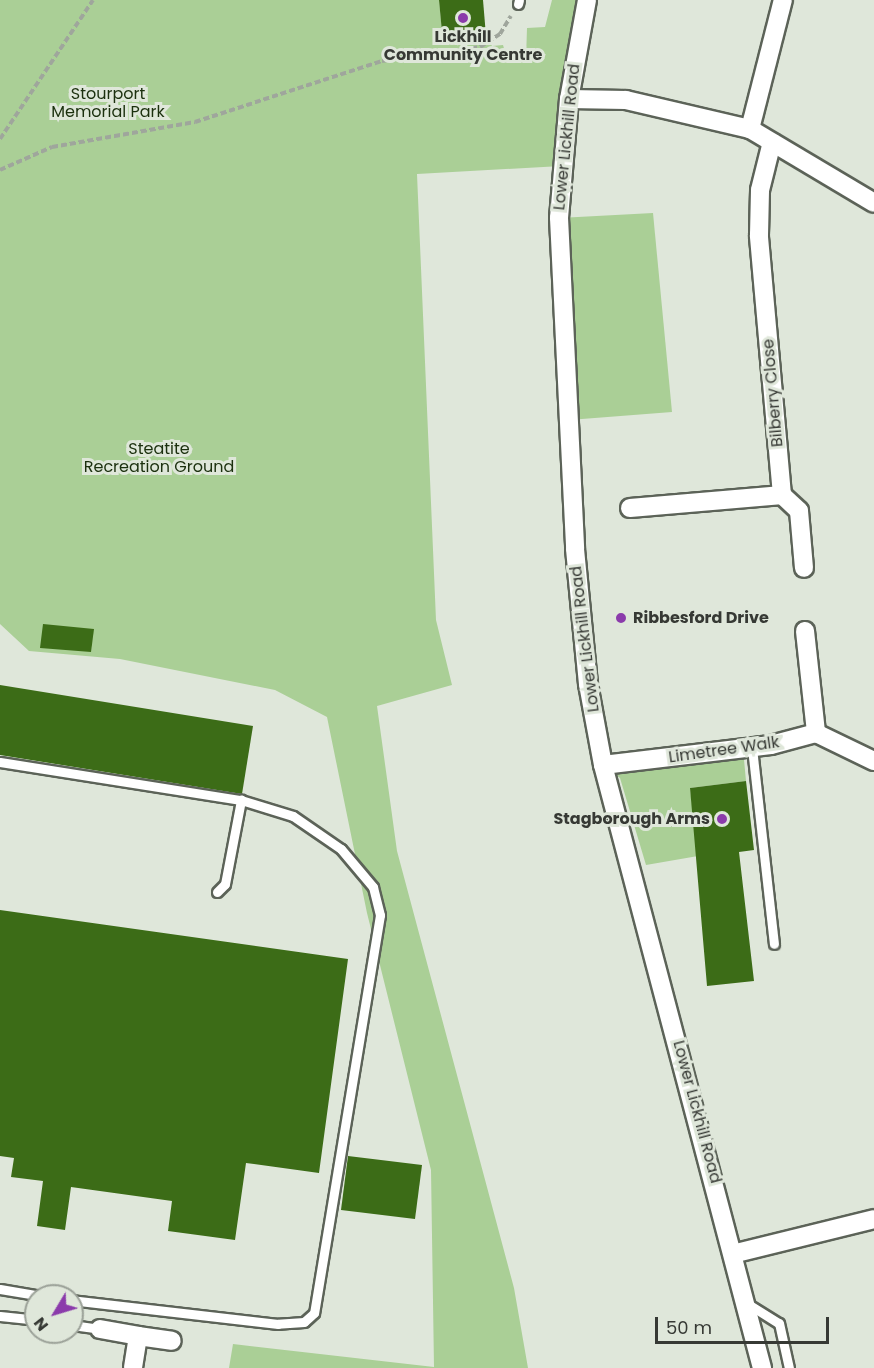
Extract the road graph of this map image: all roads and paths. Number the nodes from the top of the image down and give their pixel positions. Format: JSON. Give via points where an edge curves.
{"nodes":[{"id":1,"x":93,"y":0,"type":"edge"},
{"id":2,"x":587,"y":0,"type":"edge"},
{"id":3,"x":783,"y":0,"type":"edge"},
{"id":4,"x":519,"y":2,"type":"edge"},
{"id":5,"x":569,"y":99,"type":"junction"},
{"id":6,"x":750,"y":129,"type":"junction"},
{"id":7,"x":0,"y":139,"type":"edge"},
{"id":8,"x":772,"y":142,"type":"junction"},
{"id":9,"x":0,"y":170,"type":"edge"},
{"id":10,"x":874,"y":203,"type":"edge"},
{"id":11,"x":782,"y":495,"type":"junction"},
{"id":12,"x":630,"y":507,"type":"dead end"},
{"id":13,"x":804,"y":568,"type":"dead end"},
{"id":14,"x":805,"y":631,"type":"dead end"},
{"id":15,"x":816,"y":733,"type":"junction"},
{"id":16,"x":752,"y":748,"type":"junction"},
{"id":17,"x":874,"y":761,"type":"edge"},
{"id":18,"x":0,"y":762,"type":"edge"},
{"id":19,"x":603,"y":765,"type":"junction"},
{"id":20,"x":241,"y":800,"type":"junction"},
{"id":21,"x":217,"y":892,"type":"dead end"},
{"id":22,"x":774,"y":944,"type":"dead end"},
{"id":23,"x":874,"y":1219,"type":"edge"},
{"id":24,"x":736,"y":1253,"type":"junction"},
{"id":25,"x":0,"y":1289,"type":"edge"},
{"id":26,"x":24,"y":1293,"type":"edge"},
{"id":27,"x":84,"y":1301,"type":"edge"},
{"id":28,"x":748,"y":1304,"type":"junction"},
{"id":29,"x":0,"y":1316,"type":"edge"},
{"id":30,"x":24,"y":1319,"type":"edge"},
{"id":31,"x":84,"y":1327,"type":"edge"},
{"id":32,"x":100,"y":1329,"type":"joint"},
{"id":33,"x":138,"y":1336,"type":"junction"},
{"id":34,"x":172,"y":1341,"type":"dead end"},
{"id":35,"x":133,"y":1368,"type":"edge"},
{"id":36,"x":762,"y":1368,"type":"edge"},
{"id":37,"x":789,"y":1368,"type":"edge"}],
"edges":[{"from":1,"to":7,"type":"path"},
{"from":2,"to":5,"type":"street","name":"Lower Lickhill Road"},
{"from":3,"to":6,"type":"street"},
{"from":4,"to":9,"type":"path","via":[[500,34],[480,47],[382,61],[195,122],[52,147]]},
{"from":5,"to":6,"type":"street","via":[[626,100]]},
{"from":5,"to":19,"type":"street","name":"Lower Lickhill Road","via":[[559,218],[575,549],[588,684]]},
{"from":6,"to":8,"type":"street"},
{"from":8,"to":10,"type":"street"},
{"from":8,"to":11,"type":"street","name":"Bilberry Close","via":[[760,190],[759,235]]},
{"from":11,"to":12,"type":"street"},
{"from":11,"to":13,"type":"street","via":[[799,512]]},
{"from":14,"to":15,"type":"street"},
{"from":15,"to":16,"type":"street","name":"Limetree Walk"},
{"from":15,"to":17,"type":"street"},
{"from":16,"to":19,"type":"street","name":"Limetree Walk"},
{"from":16,"to":22,"type":"lane"},
{"from":18,"to":20,"type":"lane"},
{"from":19,"to":24,"type":"street","name":"Lower Lickhill Road"},
{"from":20,"to":21,"type":"lane","via":[[225,884]]},
{"from":20,"to":27,"type":"lane","via":[[293,816],[341,849],[373,887],[380,915],[315,1313],[304,1322],[278,1324]]},
{"from":23,"to":24,"type":"street"},
{"from":24,"to":28,"type":"street","name":"Lower Lickhill Road"},
{"from":25,"to":26,"type":"lane"},
{"from":28,"to":36,"type":"street","name":"Lower Lickhill Road"},
{"from":28,"to":37,"type":"lane","via":[[779,1323]]},
{"from":29,"to":30,"type":"lane"},
{"from":31,"to":32,"type":"lane"},
{"from":32,"to":33,"type":"street"},
{"from":33,"to":34,"type":"street"},
{"from":33,"to":35,"type":"street"}]}
